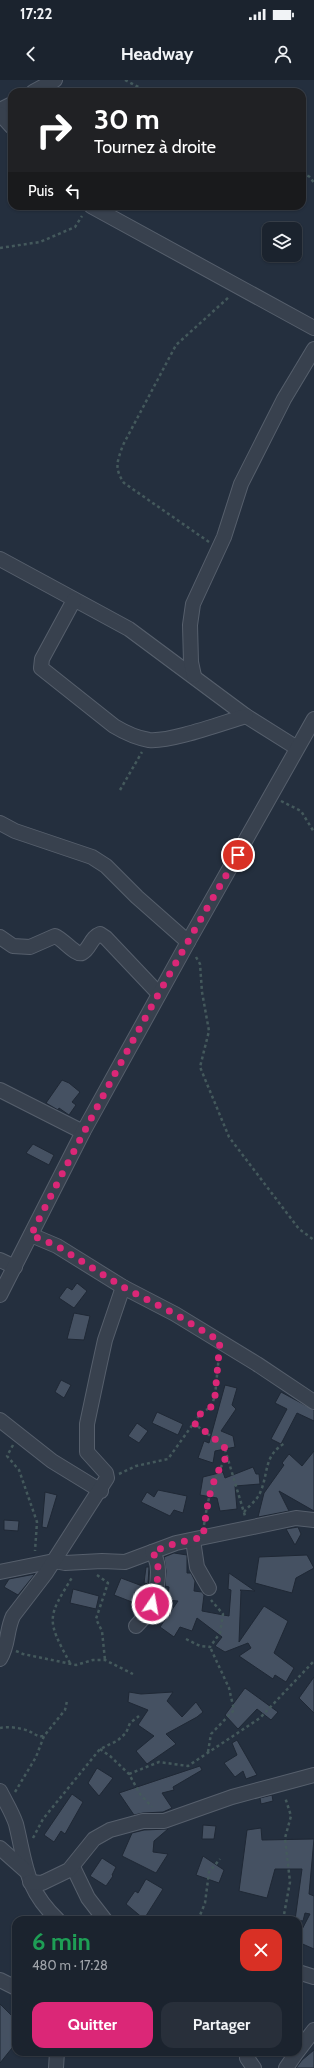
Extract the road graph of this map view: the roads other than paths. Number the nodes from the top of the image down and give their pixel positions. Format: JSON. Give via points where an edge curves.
{"nodes":[{"id":1,"x":55,"y":80,"type":"edge"},
{"id":2,"x":40,"y":88,"type":"edge"},
{"id":3,"x":0,"y":114,"type":"edge"},
{"id":4,"x":8,"y":123,"type":"edge"},
{"id":5,"x":90,"y":210,"type":"edge"},
{"id":6,"x":314,"y":328,"type":"edge"},
{"id":7,"x":314,"y":349,"type":"edge"},
{"id":8,"x":0,"y":559,"type":"edge"},
{"id":9,"x":74,"y":600,"type":"junction"},
{"id":10,"x":194,"y":676,"type":"junction"},
{"id":11,"x":246,"y":716,"type":"junction"},
{"id":12,"x":313,"y":722,"type":"edge"},
{"id":13,"x":297,"y":748,"type":"junction"},
{"id":14,"x":0,"y":823,"type":"edge"},
{"id":15,"x":0,"y":937,"type":"edge"},
{"id":16,"x":188,"y":942,"type":"junction"},
{"id":17,"x":160,"y":994,"type":"junction"},
{"id":18,"x":0,"y":1090,"type":"edge"},
{"id":19,"x":83,"y":1132,"type":"junction"},
{"id":20,"x":31,"y":1235,"type":"junction"},
{"id":21,"x":0,"y":1260,"type":"edge"},
{"id":22,"x":15,"y":1267,"type":"junction"},
{"id":23,"x":123,"y":1287,"type":"junction"},
{"id":24,"x":0,"y":1295,"type":"edge"},
{"id":25,"x":314,"y":1402,"type":"edge"},
{"id":26,"x":0,"y":1420,"type":"edge"},
{"id":27,"x":104,"y":1484,"type":"junction"},
{"id":28,"x":314,"y":1520,"type":"edge"},
{"id":29,"x":198,"y":1539,"type":"junction"},
{"id":30,"x":152,"y":1552,"type":"junction"},
{"id":31,"x":54,"y":1561,"type":"junction"},
{"id":32,"x":0,"y":1572,"type":"edge"},
{"id":33,"x":209,"y":1588,"type":"road end"},
{"id":34,"x":136,"y":1626,"type":"dead end"},
{"id":35,"x":0,"y":1659,"type":"edge"},
{"id":36,"x":314,"y":1775,"type":"edge"},
{"id":37,"x":0,"y":1791,"type":"edge"},
{"id":38,"x":0,"y":1848,"type":"edge"},
{"id":39,"x":73,"y":1867,"type":"junction"},
{"id":40,"x":26,"y":1870,"type":"junction"},
{"id":41,"x":54,"y":1916,"type":"edge"},
{"id":42,"x":102,"y":1916,"type":"edge"},
{"id":43,"x":302,"y":1973,"type":"edge"},
{"id":44,"x":314,"y":1977,"type":"edge"},
{"id":45,"x":0,"y":1980,"type":"edge"},
{"id":46,"x":12,"y":1986,"type":"edge"},
{"id":47,"x":314,"y":2030,"type":"edge"},
{"id":48,"x":302,"y":2046,"type":"edge"},
{"id":49,"x":57,"y":2056,"type":"edge"},
{"id":50,"x":294,"y":2056,"type":"edge"},
{"id":51,"x":56,"y":2068,"type":"edge"},
{"id":52,"x":286,"y":2068,"type":"edge"}],
"edges":[{"from":1,"to":2,"type":"street"},
{"from":3,"to":4,"type":"street"},
{"from":5,"to":6,"type":"street"},
{"from":7,"to":10,"type":"street","via":[[284,399],[241,484],[219,549],[197,593],[191,613],[191,662]]},
{"from":8,"to":9,"type":"street"},
{"from":9,"to":10,"type":"street","via":[[129,629]]},
{"from":9,"to":11,"type":"street","via":[[42,659],[41,668],[114,726],[149,740],[164,739]]},
{"from":10,"to":11,"type":"street"},
{"from":11,"to":13,"type":"street"},
{"from":12,"to":13,"type":"street"},
{"from":13,"to":16,"type":"street"},
{"from":14,"to":16,"type":"street","via":[[15,831],[92,857],[106,866]]},
{"from":15,"to":17,"type":"street","via":[[13,946],[30,947],[55,936],[63,939],[75,953],[79,954],[100,934]]},
{"from":16,"to":17,"type":"street"},
{"from":17,"to":19,"type":"street"},
{"from":18,"to":19,"type":"street"},
{"from":19,"to":20,"type":"street"},
{"from":20,"to":22,"type":"street"},
{"from":20,"to":23,"type":"street","via":[[57,1246]]},
{"from":21,"to":22,"type":"street"},
{"from":22,"to":24,"type":"street"},
{"from":23,"to":25,"type":"street","via":[[220,1341]]},
{"from":23,"to":27,"type":"street","via":[[105,1340],[87,1424],[87,1452],[106,1473]]},
{"from":26,"to":27,"type":"street","via":[[52,1461]]},
{"from":27,"to":31,"type":"street"},
{"from":28,"to":29,"type":"street","via":[[296,1518]]},
{"from":29,"to":30,"type":"street","via":[[176,1543]]},
{"from":29,"to":33,"type":"street","via":[[196,1568]]},
{"from":30,"to":31,"type":"street","via":[[125,1562]]},
{"from":30,"to":34,"type":"street","via":[[158,1567],[154,1596],[148,1611]]},
{"from":31,"to":32,"type":"street"},
{"from":31,"to":35,"type":"street","via":[[13,1616],[9,1624],[7,1646]]},
{"from":36,"to":39,"type":"street","via":[[232,1797],[164,1821],[144,1821],[110,1830],[94,1839]]},
{"from":37,"to":40,"type":"street","via":[[16,1824]]},
{"from":38,"to":40,"type":"street"},
{"from":39,"to":40,"type":"street","via":[[42,1883]]},
{"from":39,"to":42,"type":"street","via":[[88,1898]]},
{"from":40,"to":41,"type":"street","via":[[36,1895]]},
{"from":43,"to":44,"type":"street"},
{"from":45,"to":46,"type":"street"},
{"from":47,"to":48,"type":"street"},
{"from":49,"to":51,"type":"street"},
{"from":50,"to":52,"type":"street"}]}
